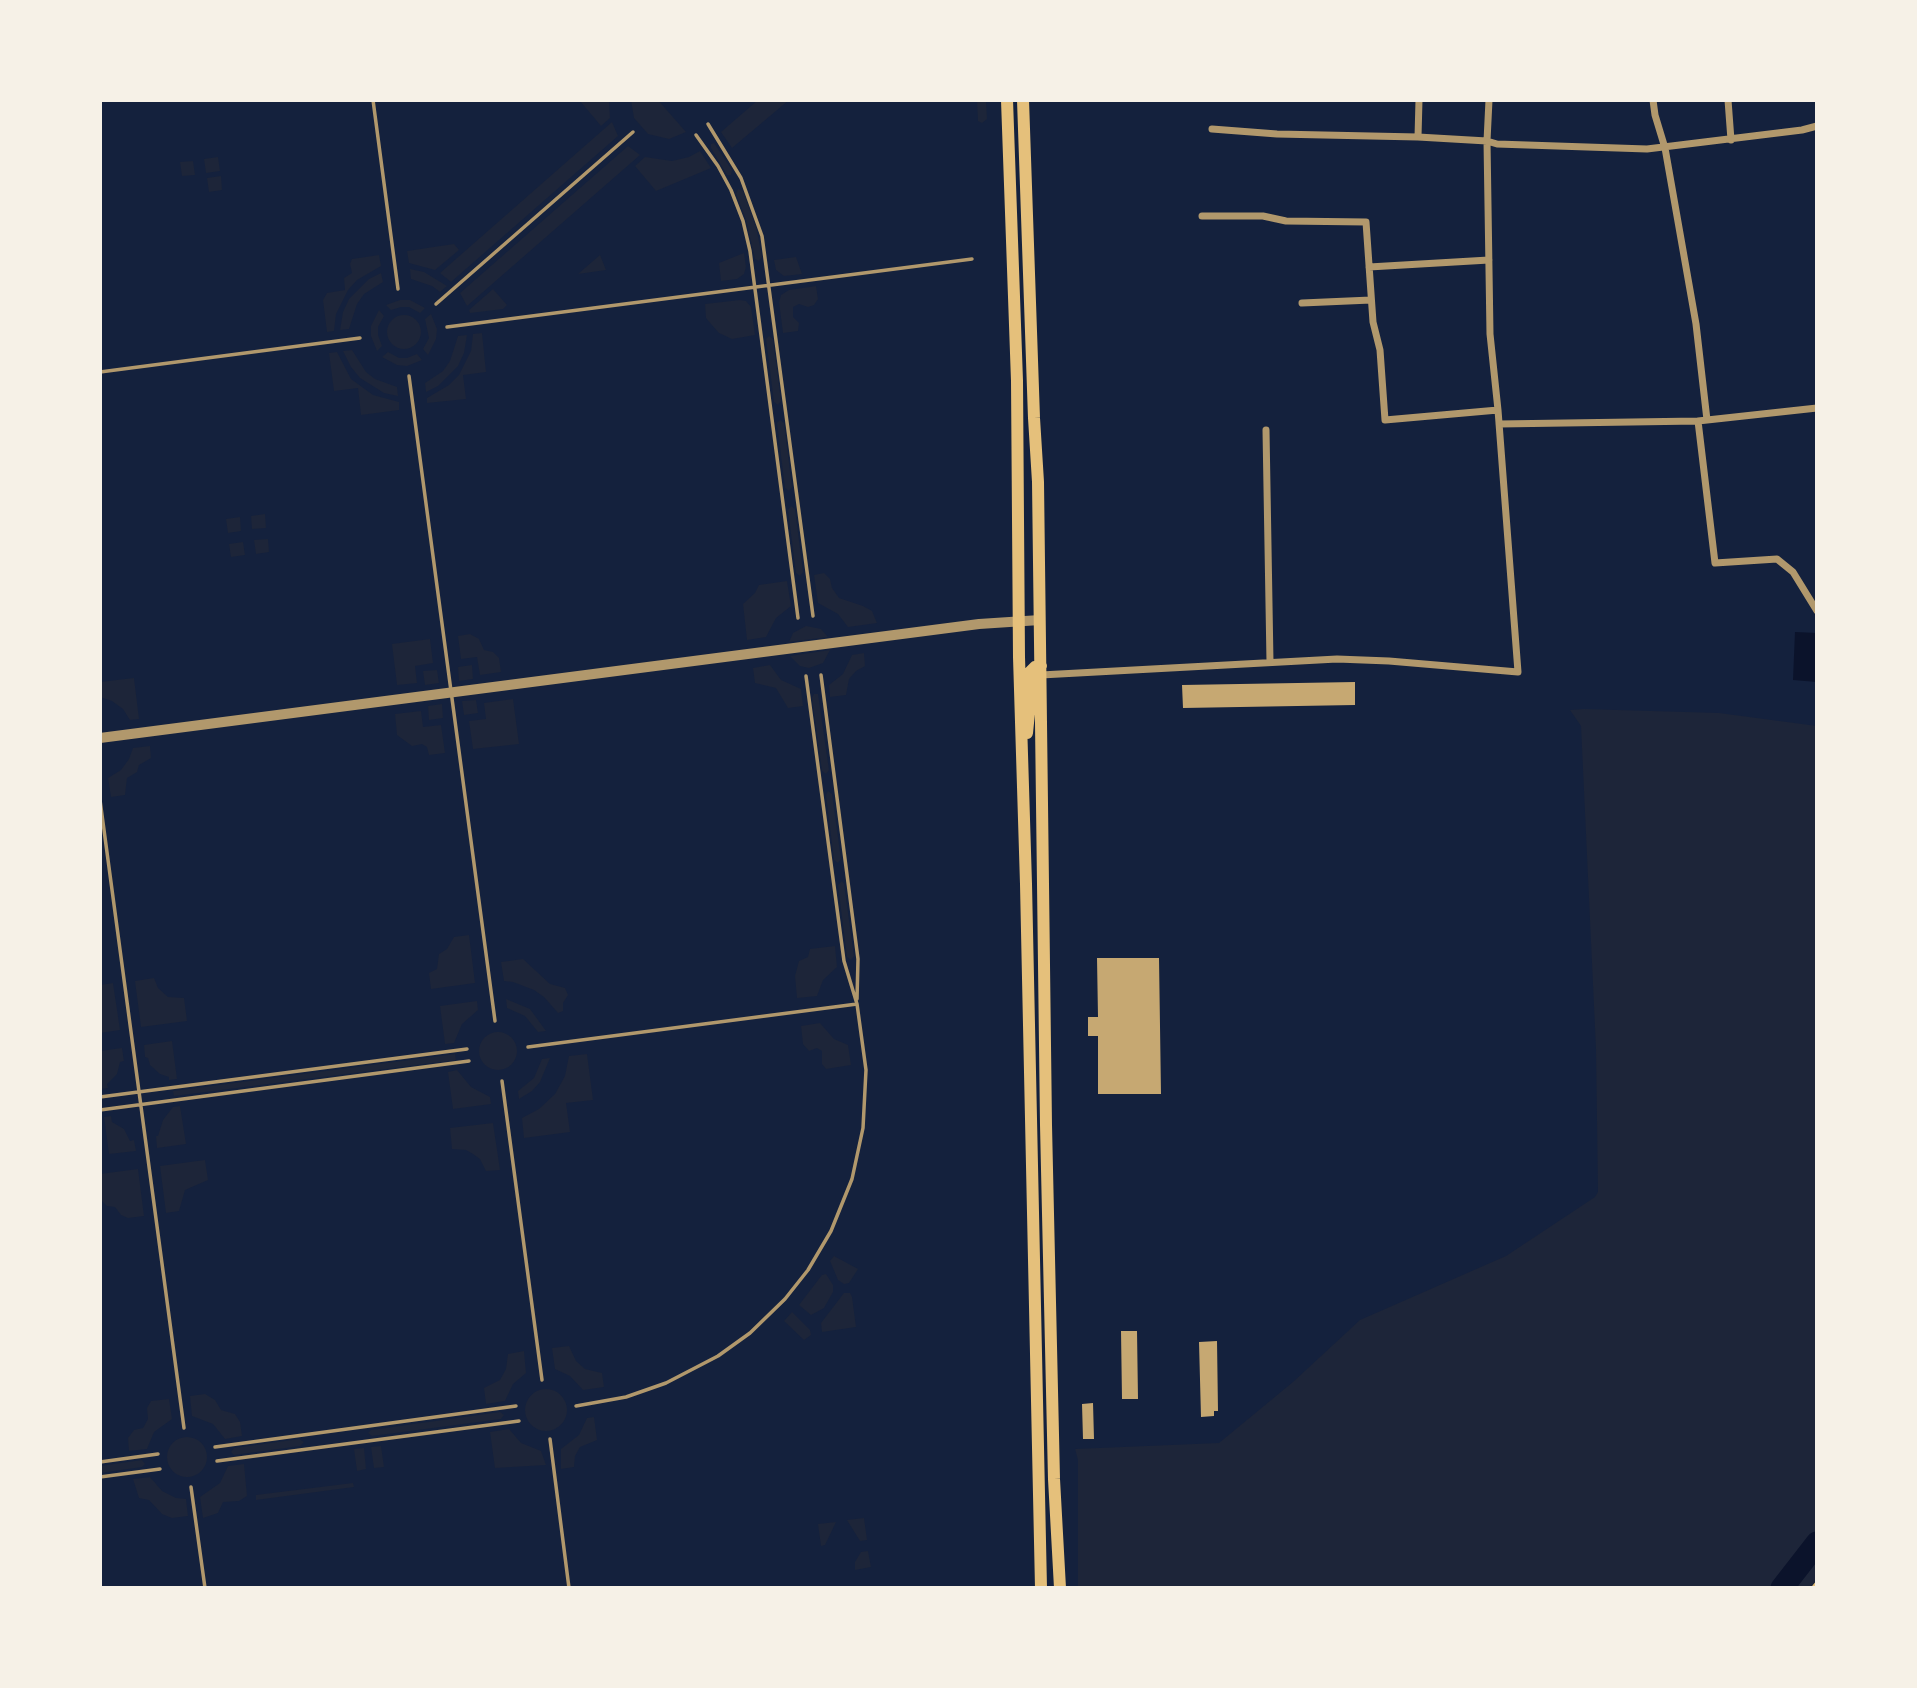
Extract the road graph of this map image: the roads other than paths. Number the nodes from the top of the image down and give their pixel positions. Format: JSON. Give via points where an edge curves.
{"nodes":[{"id":1,"x":373,"y":100,"type":"edge"},
{"id":2,"x":1007,"y":100,"type":"edge"},
{"id":3,"x":1023,"y":100,"type":"edge"},
{"id":4,"x":1419,"y":100,"type":"edge"},
{"id":5,"x":1489,"y":100,"type":"edge"},
{"id":6,"x":1653,"y":100,"type":"edge"},
{"id":7,"x":1728,"y":100,"type":"edge"},
{"id":8,"x":708,"y":124,"type":"dead end"},
{"id":9,"x":1817,"y":126,"type":"edge"},
{"id":10,"x":1212,"y":128,"type":"dead end"},
{"id":11,"x":633,"y":132,"type":"dead end"},
{"id":12,"x":696,"y":135,"type":"dead end"},
{"id":13,"x":1418,"y":137,"type":"junction"},
{"id":14,"x":1731,"y":140,"type":"junction"},
{"id":15,"x":1487,"y":141,"type":"junction"},
{"id":16,"x":1665,"y":148,"type":"junction"},
{"id":17,"x":1202,"y":216,"type":"dead end"},
{"id":18,"x":972,"y":259,"type":"dead end"},
{"id":19,"x":1489,"y":260,"type":"junction"},
{"id":20,"x":1369,"y":267,"type":"junction"},
{"id":21,"x":770,"y":285,"type":"junction"},
{"id":22,"x":756,"y":287,"type":"junction"},
{"id":23,"x":398,"y":289,"type":"dead end"},
{"id":24,"x":1371,"y":300,"type":"junction"},
{"id":25,"x":1301,"y":303,"type":"dead end"},
{"id":26,"x":436,"y":304,"type":"dead end"},
{"id":27,"x":447,"y":327,"type":"dead end"},
{"id":28,"x":360,"y":338,"type":"dead end"},
{"id":29,"x":100,"y":372,"type":"edge"},
{"id":30,"x":409,"y":376,"type":"dead end"},
{"id":31,"x":1817,"y":408,"type":"edge"},
{"id":32,"x":1498,"y":410,"type":"junction"},
{"id":33,"x":1707,"y":420,"type":"junction"},
{"id":34,"x":1698,"y":421,"type":"junction"},
{"id":35,"x":1499,"y":424,"type":"junction"},
{"id":36,"x":1266,"y":430,"type":"dead end"},
{"id":37,"x":1817,"y":611,"type":"edge"},
{"id":38,"x":813,"y":616,"type":"dead end"},
{"id":39,"x":798,"y":618,"type":"dead end"},
{"id":40,"x":1040,"y":620,"type":"junction"},
{"id":41,"x":1018,"y":621,"type":"junction"},
{"id":42,"x":1270,"y":662,"type":"junction"},
{"id":43,"x":1041,"y":671,"type":"junction"},
{"id":44,"x":821,"y":675,"type":"dead end"},
{"id":45,"x":806,"y":677,"type":"dead end"},
{"id":46,"x":451,"y":692,"type":"junction"},
{"id":47,"x":100,"y":738,"type":"edge"},
{"id":48,"x":1022,"y":771,"type":"junction"},
{"id":49,"x":100,"y":800,"type":"edge"},
{"id":50,"x":857,"y":1004,"type":"junction"},
{"id":51,"x":495,"y":1021,"type":"dead end"},
{"id":52,"x":528,"y":1047,"type":"dead end"},
{"id":53,"x":467,"y":1049,"type":"dead end"},
{"id":54,"x":469,"y":1061,"type":"dead end"},
{"id":55,"x":502,"y":1081,"type":"dead end"},
{"id":56,"x":139,"y":1092,"type":"junction"},
{"id":57,"x":100,"y":1097,"type":"edge"},
{"id":58,"x":140,"y":1104,"type":"junction"},
{"id":59,"x":100,"y":1110,"type":"edge"},
{"id":60,"x":542,"y":1380,"type":"dead end"},
{"id":61,"x":516,"y":1406,"type":"dead end"},
{"id":62,"x":576,"y":1406,"type":"dead end"},
{"id":63,"x":519,"y":1421,"type":"dead end"},
{"id":64,"x":184,"y":1428,"type":"dead end"},
{"id":65,"x":550,"y":1439,"type":"dead end"},
{"id":66,"x":215,"y":1447,"type":"dead end"},
{"id":67,"x":158,"y":1454,"type":"dead end"},
{"id":68,"x":217,"y":1461,"type":"dead end"},
{"id":69,"x":100,"y":1462,"type":"edge"},
{"id":70,"x":160,"y":1469,"type":"dead end"},
{"id":71,"x":100,"y":1477,"type":"edge"},
{"id":72,"x":191,"y":1487,"type":"dead end"},
{"id":73,"x":205,"y":1588,"type":"edge"},
{"id":74,"x":569,"y":1588,"type":"edge"},
{"id":75,"x":1041,"y":1588,"type":"edge"},
{"id":76,"x":1060,"y":1588,"type":"edge"}],
"edges":[{"from":1,"to":23,"type":"lane"},
{"from":2,"to":41,"type":"main road","via":[[1017,381]]},
{"from":3,"to":40,"type":"main road"},
{"from":4,"to":13,"type":"street"},
{"from":5,"to":15,"type":"street"},
{"from":6,"to":16,"type":"street"},
{"from":7,"to":14,"type":"street"},
{"from":8,"to":21,"type":"lane","via":[[749,196]]},
{"from":9,"to":14,"type":"street"},
{"from":10,"to":13,"type":"street"},
{"from":11,"to":26,"type":"lane"},
{"from":12,"to":22,"type":"lane","via":[[738,207]]},
{"from":13,"to":15,"type":"street"},
{"from":14,"to":16,"type":"street"},
{"from":15,"to":16,"type":"street"},
{"from":15,"to":19,"type":"street"},
{"from":16,"to":33,"type":"street","via":[[1696,324]]},
{"from":17,"to":20,"type":"street","via":[[1366,222]]},
{"from":18,"to":21,"type":"lane"},
{"from":19,"to":20,"type":"street"},
{"from":19,"to":32,"type":"street"},
{"from":20,"to":24,"type":"street"},
{"from":21,"to":22,"type":"lane"},
{"from":21,"to":38,"type":"lane"},
{"from":22,"to":27,"type":"lane"},
{"from":22,"to":39,"type":"lane"},
{"from":24,"to":25,"type":"street"},
{"from":24,"to":32,"type":"street","via":[[1385,420]]},
{"from":28,"to":29,"type":"lane"},
{"from":30,"to":46,"type":"lane"},
{"from":31,"to":33,"type":"street"},
{"from":32,"to":35,"type":"street"},
{"from":33,"to":34,"type":"street"},
{"from":34,"to":35,"type":"street"},
{"from":34,"to":37,"type":"street","via":[[1715,563],[1777,559],[1793,572]]},
{"from":35,"to":42,"type":"street","via":[[1517,672],[1389,661]]},
{"from":36,"to":42,"type":"street"},
{"from":40,"to":41,"type":"street"},
{"from":40,"to":43,"type":"main road"},
{"from":41,"to":46,"type":"street"},
{"from":41,"to":48,"type":"main road"},
{"from":42,"to":43,"type":"street"},
{"from":43,"to":48,"type":"main road","via":[[1032,668],[1029,673]]},
{"from":43,"to":76,"type":"main road","via":[[1046,1125]]},
{"from":44,"to":50,"type":"lane","via":[[858,959]]},
{"from":45,"to":50,"type":"lane","via":[[844,961]]},
{"from":46,"to":47,"type":"street"},
{"from":46,"to":51,"type":"lane"},
{"from":48,"to":75,"type":"main road"},
{"from":49,"to":56,"type":"lane"},
{"from":50,"to":52,"type":"lane"},
{"from":50,"to":62,"type":"lane","via":[[866,1070],[859,1154],[842,1208],[808,1270],[768,1317],[700,1367],[644,1391]]},
{"from":53,"to":56,"type":"lane"},
{"from":54,"to":58,"type":"lane"},
{"from":55,"to":60,"type":"lane"},
{"from":56,"to":57,"type":"lane"},
{"from":56,"to":58,"type":"lane"},
{"from":58,"to":59,"type":"lane"},
{"from":58,"to":64,"type":"lane"},
{"from":61,"to":66,"type":"lane"},
{"from":63,"to":68,"type":"lane"},
{"from":65,"to":74,"type":"lane"},
{"from":67,"to":69,"type":"lane"},
{"from":70,"to":71,"type":"lane"},
{"from":72,"to":73,"type":"lane"}]}
